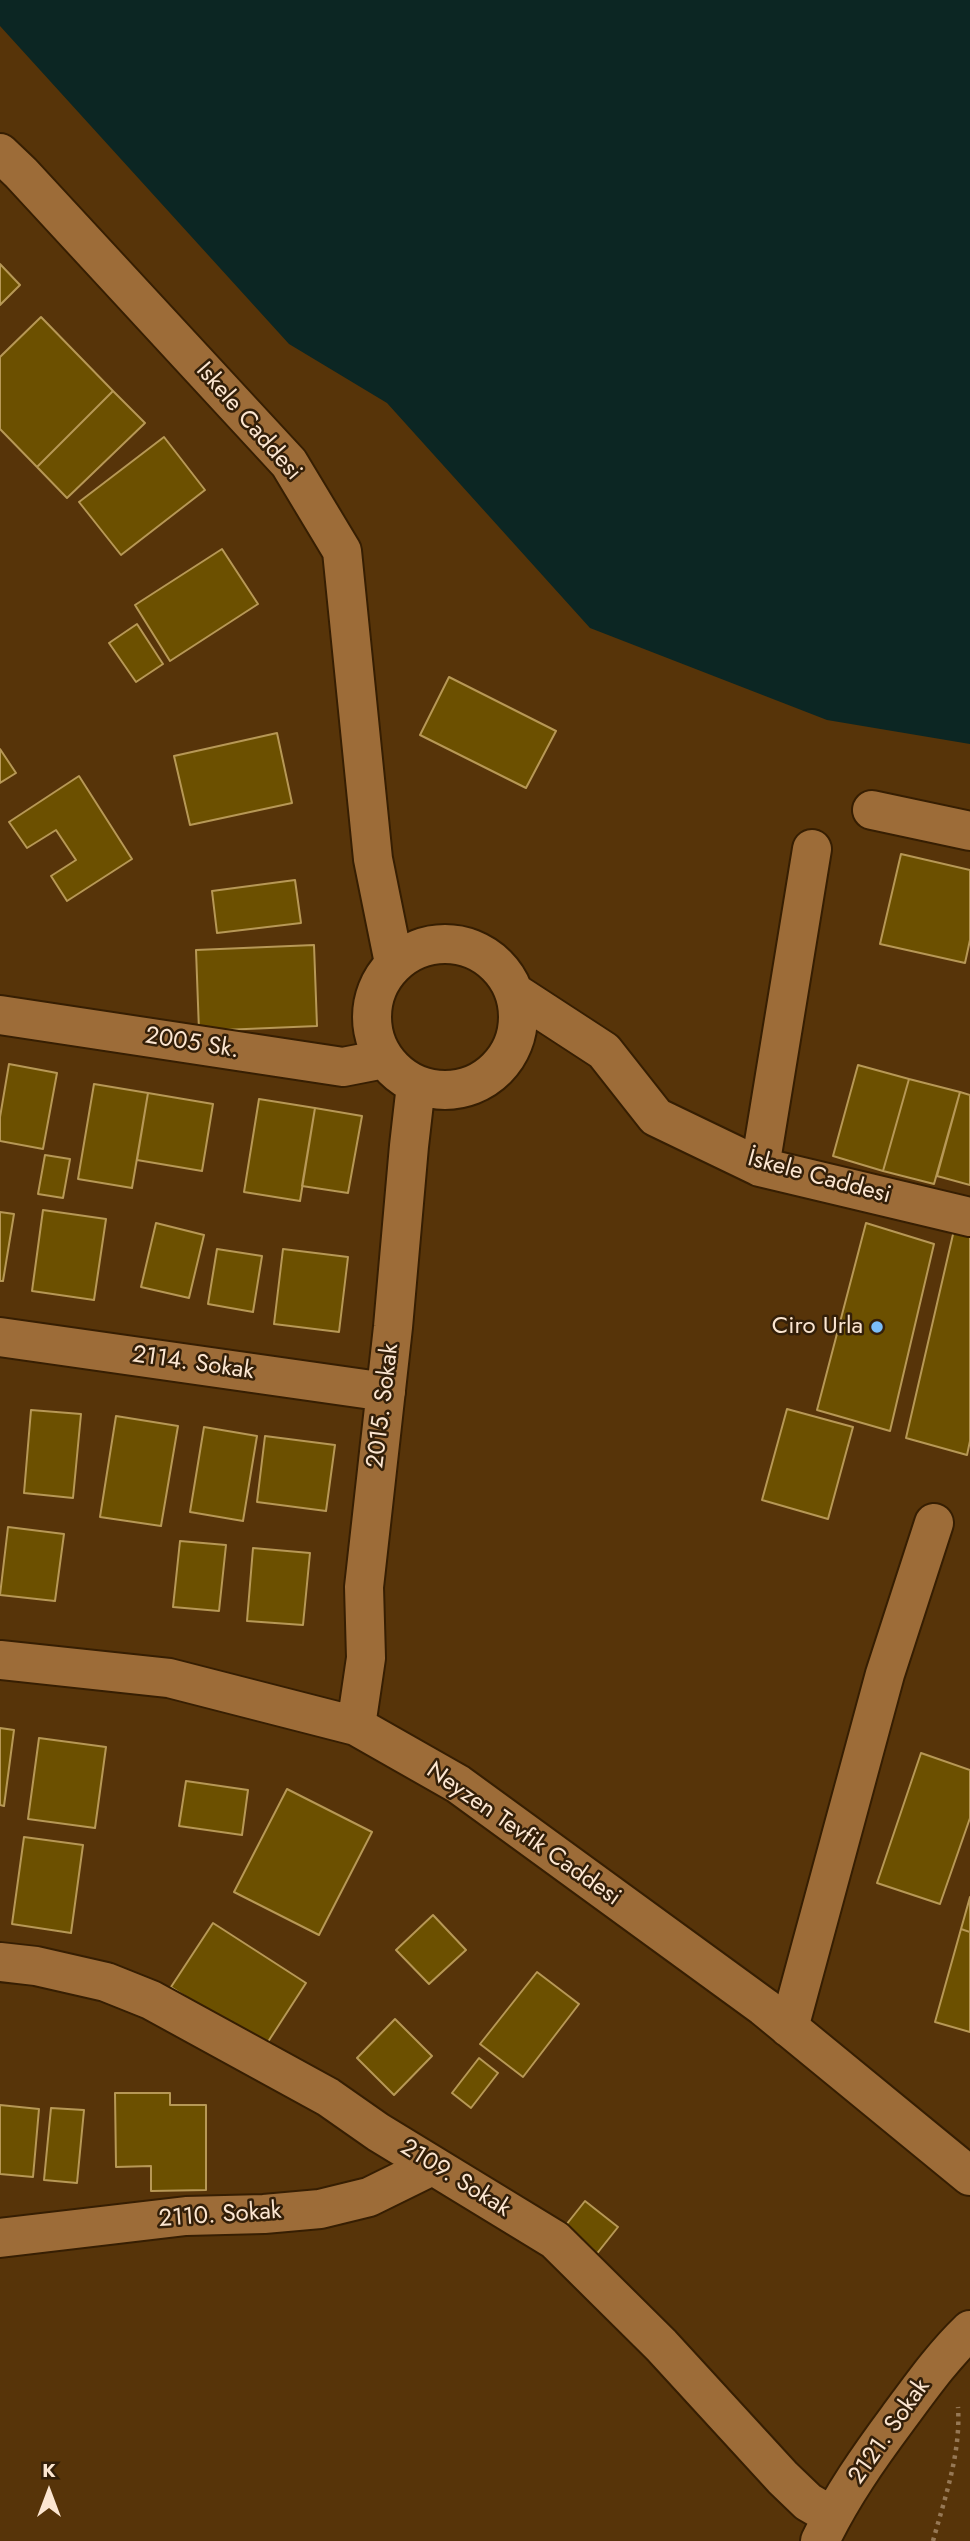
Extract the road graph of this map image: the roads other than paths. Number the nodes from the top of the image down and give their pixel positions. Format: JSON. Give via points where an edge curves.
{"nodes":[{"id":1,"x":0,"y":153,"type":"edge"},
{"id":2,"x":872,"y":810,"type":"dead end"},
{"id":3,"x":970,"y":831,"type":"edge"},
{"id":4,"x":812,"y":849,"type":"dead end"},
{"id":5,"x":394,"y":963,"type":"junction"},
{"id":6,"x":515,"y":993,"type":"junction"},
{"id":7,"x":0,"y":1015,"type":"edge"},
{"id":8,"x":384,"y":1059,"type":"junction"},
{"id":9,"x":416,"y":1085,"type":"junction"},
{"id":10,"x":760,"y":1167,"type":"junction"},
{"id":11,"x":970,"y":1217,"type":"edge"},
{"id":12,"x":0,"y":1337,"type":"edge"},
{"id":13,"x":386,"y":1391,"type":"junction"},
{"id":14,"x":934,"y":1523,"type":"dead end"},
{"id":15,"x":0,"y":1660,"type":"edge"},
{"id":16,"x":355,"y":1726,"type":"junction"},
{"id":17,"x":0,"y":1962,"type":"edge"},
{"id":18,"x":789,"y":2028,"type":"junction"},
{"id":19,"x":432,"y":2166,"type":"junction"},
{"id":20,"x":970,"y":2176,"type":"edge"},
{"id":21,"x":0,"y":2238,"type":"edge"},
{"id":22,"x":970,"y":2330,"type":"edge"},
{"id":23,"x":826,"y":2528,"type":"edge"}],
"edges":[{"from":1,"to":5,"type":"street","name":"Iskele Caddesi","via":[[289,463],[342,551],[373,859]]},
{"from":2,"to":3,"type":"street"},
{"from":4,"to":10,"type":"street"},
{"from":5,"to":6,"type":"street","via":[[431,945],[462,946],[491,960]]},
{"from":5,"to":8,"type":"street","via":[[373,999],[374,1041]]},
{"from":6,"to":9,"type":"street","via":[[516,1035],[495,1070],[458,1090]]},
{"from":6,"to":10,"type":"street","name":"İskele Caddesi","via":[[604,1051],[656,1117]]},
{"from":7,"to":8,"type":"street","name":"2005 Sk.","via":[[343,1067]]},
{"from":8,"to":9,"type":"street"},
{"from":9,"to":13,"type":"street","name":"2015. Sokak"},
{"from":10,"to":11,"type":"street","name":"İskele Caddesi"},
{"from":12,"to":13,"type":"street","name":"2114. Sokak"},
{"from":13,"to":16,"type":"street","name":"2015. Sokak","via":[[364,1587],[366,1658]]},
{"from":14,"to":18,"type":"street","via":[[885,1674]]},
{"from":15,"to":16,"type":"street","name":"Neyzen Tevfik Caddesi","via":[[169,1678]]},
{"from":16,"to":18,"type":"street","name":"Neyzen Tevfik Caddesi","via":[[458,1784]]},
{"from":17,"to":19,"type":"street","name":"2109. Sokak","via":[[106,1982],[151,2000],[328,2097]]},
{"from":18,"to":20,"type":"street","name":"Neyzen Tevfik Caddesi"},
{"from":19,"to":21,"type":"street","name":"2110. Sokak","via":[[369,2197],[320,2209],[186,2216]]},
{"from":19,"to":23,"type":"street","name":"2109. Sokak","via":[[555,2240],[808,2502]]},
{"from":22,"to":23,"type":"street","name":"2121. Sokak","via":[[943,2356],[868,2458]]}]}
